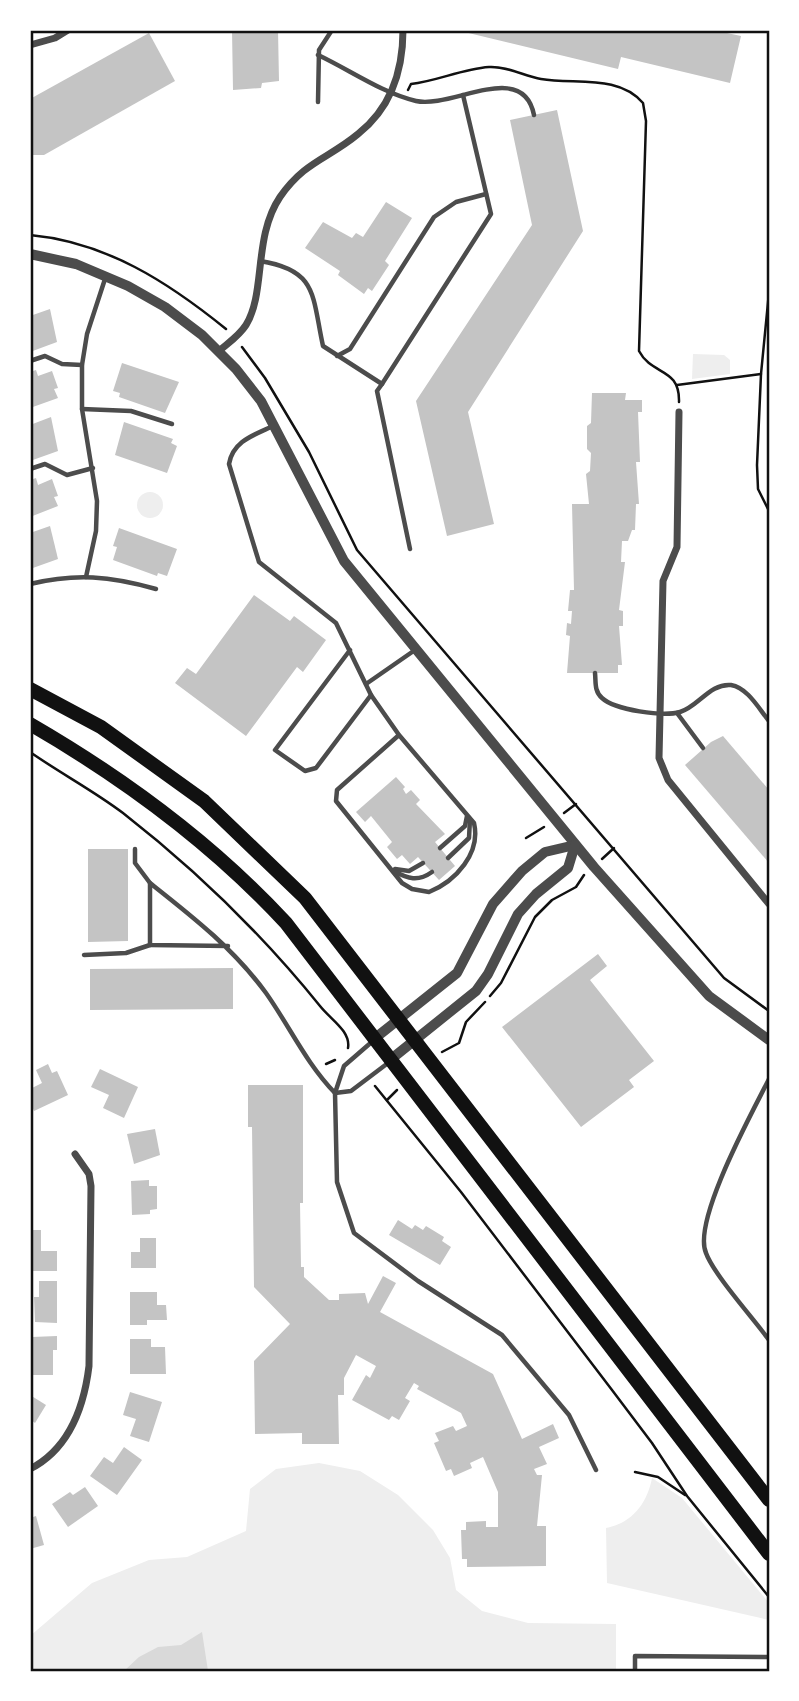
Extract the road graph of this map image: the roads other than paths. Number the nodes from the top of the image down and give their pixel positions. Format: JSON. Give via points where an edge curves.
{"nodes":[{"id":1,"x":68,"y":30,"type":"edge"},
{"id":2,"x":332,"y":30,"type":"edge"},
{"id":3,"x":403,"y":30,"type":"edge"},
{"id":4,"x":30,"y":45,"type":"edge"},
{"id":5,"x":318,"y":55,"type":"junction"},
{"id":6,"x":391,"y":93,"type":"junction"},
{"id":7,"x":463,"y":95,"type":"junction"},
{"id":8,"x":318,"y":102,"type":"dead end"},
{"id":9,"x":534,"y":115,"type":"dead end"},
{"id":10,"x":486,"y":194,"type":"junction"},
{"id":11,"x":30,"y":254,"type":"edge"},
{"id":12,"x":259,"y":261,"type":"junction"},
{"id":13,"x":106,"y":276,"type":"junction"},
{"id":14,"x":219,"y":351,"type":"junction"},
{"id":15,"x":337,"y":356,"type":"junction"},
{"id":16,"x":30,"y":361,"type":"edge"},
{"id":17,"x":82,"y":365,"type":"junction"},
{"id":18,"x":382,"y":384,"type":"junction"},
{"id":19,"x":82,"y":409,"type":"junction"},
{"id":20,"x":679,"y":412,"type":"road end"},
{"id":21,"x":172,"y":424,"type":"dead end"},
{"id":22,"x":274,"y":426,"type":"junction"},
{"id":23,"x":93,"y":468,"type":"junction"},
{"id":24,"x":30,"y":469,"type":"edge"},
{"id":25,"x":410,"y":549,"type":"dead end"},
{"id":26,"x":86,"y":577,"type":"junction"},
{"id":27,"x":30,"y":584,"type":"edge"},
{"id":28,"x":156,"y":589,"type":"dead end"},
{"id":29,"x":415,"y":649,"type":"junction"},
{"id":30,"x":350,"y":650,"type":"junction"},
{"id":31,"x":595,"y":673,"type":"dead end"},
{"id":32,"x":366,"y":684,"type":"junction"},
{"id":33,"x":30,"y":689,"type":"edge"},
{"id":34,"x":371,"y":695,"type":"junction"},
{"id":35,"x":660,"y":712,"type":"junction"},
{"id":36,"x":677,"y":713,"type":"junction"},
{"id":37,"x":769,"y":721,"type":"edge"},
{"id":38,"x":30,"y":724,"type":"edge"},
{"id":39,"x":399,"y":735,"type":"junction"},
{"id":40,"x":703,"y":748,"type":"dead end"},
{"id":41,"x":467,"y":812,"type":"junction"},
{"id":42,"x":575,"y":845,"type":"junction"},
{"id":43,"x":440,"y":848,"type":"dead end"},
{"id":44,"x":135,"y":849,"type":"dead end"},
{"id":45,"x":448,"y":858,"type":"dead end"},
{"id":46,"x":423,"y":863,"type":"dead end"},
{"id":47,"x":390,"y":869,"type":"junction"},
{"id":48,"x":432,"y":872,"type":"dead end"},
{"id":49,"x":150,"y":883,"type":"junction"},
{"id":50,"x":769,"y":904,"type":"edge"},
{"id":51,"x":150,"y":944,"type":"junction"},
{"id":52,"x":228,"y":946,"type":"junction"},
{"id":53,"x":84,"y":955,"type":"dead end"},
{"id":54,"x":401,"y":1019,"type":"junction"},
{"id":55,"x":374,"y":1039,"type":"junction"},
{"id":56,"x":417,"y":1040,"type":"junction"},
{"id":57,"x":769,"y":1040,"type":"edge"},
{"id":58,"x":390,"y":1060,"type":"junction"},
{"id":59,"x":769,"y":1079,"type":"edge"},
{"id":60,"x":335,"y":1093,"type":"junction"},
{"id":61,"x":75,"y":1154,"type":"dead end"},
{"id":62,"x":769,"y":1340,"type":"edge"},
{"id":63,"x":30,"y":1469,"type":"edge"},
{"id":64,"x":596,"y":1470,"type":"dead end"},
{"id":65,"x":769,"y":1500,"type":"edge"},
{"id":66,"x":769,"y":1553,"type":"edge"},
{"id":67,"x":769,"y":1657,"type":"edge"},
{"id":68,"x":635,"y":1671,"type":"edge"}],
"edges":[{"from":1,"to":4,"type":"street"},
{"from":2,"to":5,"type":"lane"},
{"from":3,"to":6,"type":"street","via":[[400,67]]},
{"from":5,"to":6,"type":"lane"},
{"from":5,"to":8,"type":"lane"},
{"from":6,"to":7,"type":"lane","via":[[419,102]]},
{"from":6,"to":12,"type":"street","via":[[358,135],[313,161],[295,179],[268,220]]},
{"from":7,"to":9,"type":"lane","via":[[515,88],[526,94]]},
{"from":7,"to":10,"type":"lane"},
{"from":10,"to":15,"type":"lane","via":[[456,202],[434,217],[350,349]]},
{"from":10,"to":18,"type":"lane","via":[[491,214]]},
{"from":11,"to":13,"type":"street"},
{"from":12,"to":14,"type":"street","via":[[251,314]]},
{"from":12,"to":15,"type":"lane","via":[[290,267],[301,275],[309,285],[323,346]]},
{"from":13,"to":14,"type":"street","via":[[165,307]]},
{"from":13,"to":17,"type":"lane"},
{"from":14,"to":22,"type":"street","via":[[261,401]]},
{"from":15,"to":18,"type":"lane"},
{"from":16,"to":17,"type":"lane","via":[[45,356],[62,364]]},
{"from":17,"to":19,"type":"lane"},
{"from":18,"to":25,"type":"lane","via":[[377,391]]},
{"from":19,"to":21,"type":"lane","via":[[131,411]]},
{"from":19,"to":23,"type":"lane"},
{"from":20,"to":35,"type":"street","via":[[677,548],[663,581]]},
{"from":22,"to":29,"type":"street","via":[[344,561]]},
{"from":22,"to":30,"type":"lane","via":[[234,447],[229,464],[253,550],[269,572],[330,617]]},
{"from":23,"to":24,"type":"lane","via":[[68,475],[46,464]]},
{"from":23,"to":26,"type":"lane","via":[[96,531]]},
{"from":26,"to":27,"type":"lane","via":[[64,576]]},
{"from":26,"to":28,"type":"lane","via":[[117,578]]},
{"from":29,"to":32,"type":"lane"},
{"from":29,"to":42,"type":"street"},
{"from":30,"to":32,"type":"lane"},
{"from":30,"to":34,"type":"lane","via":[[275,750],[305,771],[316,768]]},
{"from":31,"to":35,"type":"lane","via":[[602,699],[631,710]]},
{"from":32,"to":34,"type":"lane"},
{"from":33,"to":54,"type":"main road","via":[[101,727],[204,801],[305,898]]},
{"from":34,"to":39,"type":"lane"},
{"from":35,"to":36,"type":"lane"},
{"from":35,"to":50,"type":"street","via":[[659,758],[667,780]]},
{"from":36,"to":37,"type":"lane","via":[[715,688],[730,685],[744,691]]},
{"from":36,"to":40,"type":"lane"},
{"from":38,"to":55,"type":"main road","via":[[143,794],[237,872],[286,923]]},
{"from":39,"to":41,"type":"lane"},
{"from":39,"to":47,"type":"lane","via":[[336,795],[339,807]]},
{"from":41,"to":43,"type":"lane","via":[[465,826]]},
{"from":41,"to":45,"type":"lane","via":[[469,838]]},
{"from":41,"to":47,"type":"lane","via":[[476,832],[475,848],[467,862],[436,889],[412,890]]},
{"from":42,"to":54,"type":"street","via":[[545,852],[522,871],[493,904],[457,972]]},
{"from":42,"to":56,"type":"street","via":[[568,868],[518,914],[475,991]]},
{"from":42,"to":57,"type":"street","via":[[709,996]]},
{"from":44,"to":49,"type":"lane","via":[[135,863]]},
{"from":46,"to":47,"type":"lane","via":[[409,871]]},
{"from":47,"to":48,"type":"lane","via":[[411,879]]},
{"from":49,"to":51,"type":"lane"},
{"from":49,"to":52,"type":"lane"},
{"from":51,"to":52,"type":"lane"},
{"from":51,"to":53,"type":"lane","via":[[126,953]]},
{"from":52,"to":60,"type":"lane","via":[[265,992],[312,1069]]},
{"from":54,"to":55,"type":"street"},
{"from":54,"to":56,"type":"main road"},
{"from":55,"to":58,"type":"main road"},
{"from":55,"to":60,"type":"lane","via":[[344,1066]]},
{"from":56,"to":58,"type":"street"},
{"from":56,"to":65,"type":"main road"},
{"from":58,"to":60,"type":"lane","via":[[351,1091]]},
{"from":58,"to":66,"type":"main road"},
{"from":59,"to":62,"type":"lane","via":[[721,1178],[704,1242],[710,1262]]},
{"from":60,"to":64,"type":"lane","via":[[337,1182],[354,1233],[502,1335],[569,1415]]},
{"from":61,"to":63,"type":"street","via":[[89,1174],[91,1186],[86,1394],[76,1421],[60,1444]]},
{"from":67,"to":68,"type":"lane","via":[[635,1656]]}]}
